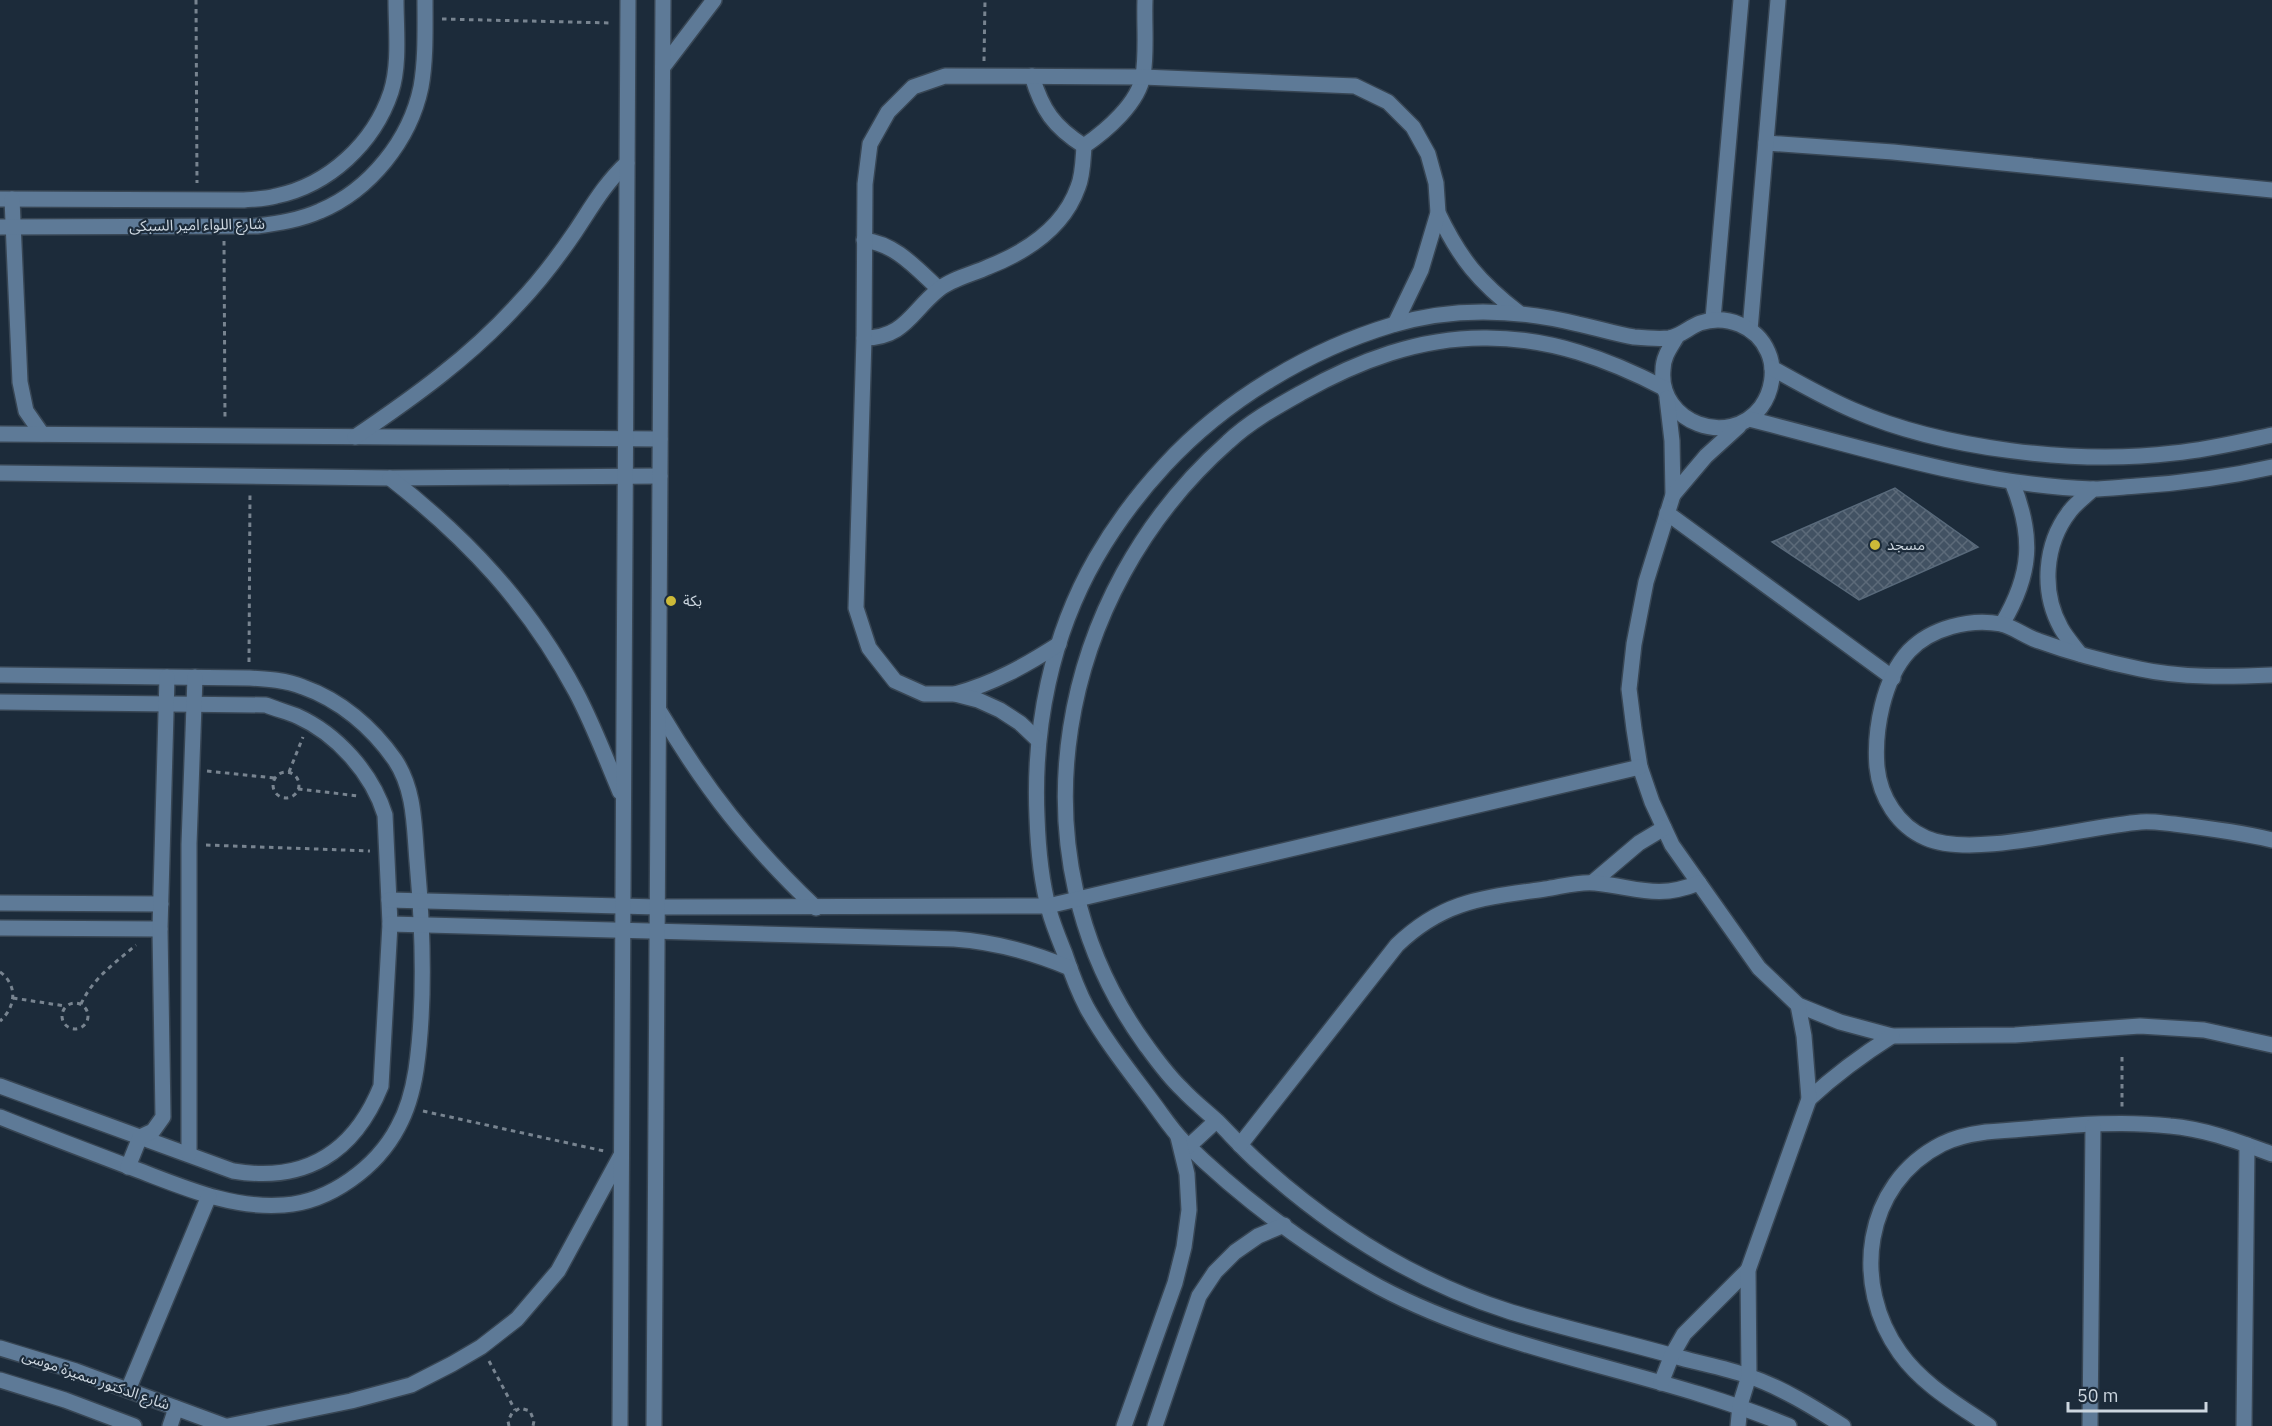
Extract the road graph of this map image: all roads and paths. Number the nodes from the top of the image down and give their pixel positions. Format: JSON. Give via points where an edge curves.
{"nodes":[{"id":1,"x":196,"y":0,"type":"edge"},
{"id":2,"x":396,"y":0,"type":"edge"},
{"id":3,"x":425,"y":0,"type":"edge"},
{"id":4,"x":628,"y":0,"type":"edge"},
{"id":5,"x":663,"y":0,"type":"edge"},
{"id":6,"x":714,"y":0,"type":"edge"},
{"id":7,"x":985,"y":0,"type":"edge"},
{"id":8,"x":1145,"y":0,"type":"edge"},
{"id":9,"x":1740,"y":0,"type":"edge"},
{"id":10,"x":1778,"y":0,"type":"edge"},
{"id":11,"x":425,"y":19,"type":"junction"},
{"id":12,"x":628,"y":24,"type":"junction"},
{"id":13,"x":663,"y":67,"type":"junction"},
{"id":14,"x":984,"y":75,"type":"junction"},
{"id":15,"x":1032,"y":76,"type":"junction"},
{"id":16,"x":1143,"y":77,"type":"junction"},
{"id":17,"x":1766,"y":143,"type":"junction"},
{"id":18,"x":1084,"y":146,"type":"junction"},
{"id":19,"x":627,"y":163,"type":"junction"},
{"id":20,"x":2272,"y":190,"type":"edge"},
{"id":21,"x":6,"y":199,"type":"edge"},
{"id":22,"x":197,"y":200,"type":"junction"},
{"id":23,"x":1438,"y":213,"type":"junction"},
{"id":24,"x":6,"y":226,"type":"edge"},
{"id":25,"x":224,"y":228,"type":"junction"},
{"id":26,"x":864,"y":240,"type":"junction"},
{"id":27,"x":939,"y":289,"type":"junction"},
{"id":28,"x":1520,"y":313,"type":"junction"},
{"id":29,"x":1713,"y":319,"type":"junction"},
{"id":30,"x":1395,"y":324,"type":"junction"},
{"id":31,"x":1750,"y":330,"type":"junction"},
{"id":32,"x":864,"y":338,"type":"junction"},
{"id":33,"x":1676,"y":338,"type":"junction"},
{"id":34,"x":1772,"y":368,"type":"junction"},
{"id":35,"x":1665,"y":391,"type":"junction"},
{"id":36,"x":1746,"y":421,"type":"junction"},
{"id":37,"x":0,"y":434,"type":"edge"},
{"id":38,"x":42,"y":434,"type":"junction"},
{"id":39,"x":2272,"y":435,"type":"edge"},
{"id":40,"x":225,"y":436,"type":"junction"},
{"id":41,"x":355,"y":437,"type":"junction"},
{"id":42,"x":625,"y":439,"type":"junction"},
{"id":43,"x":660,"y":439,"type":"junction"},
{"id":44,"x":2272,"y":466,"type":"edge"},
{"id":45,"x":0,"y":473,"type":"edge"},
{"id":46,"x":250,"y":474,"type":"junction"},
{"id":47,"x":625,"y":476,"type":"junction"},
{"id":48,"x":660,"y":476,"type":"junction"},
{"id":49,"x":390,"y":478,"type":"junction"},
{"id":50,"x":2012,"y":482,"type":"junction"},
{"id":51,"x":2093,"y":489,"type":"junction"},
{"id":52,"x":1673,"y":495,"type":"junction"},
{"id":53,"x":1667,"y":513,"type":"junction"},
{"id":54,"x":2026,"y":564,"type":"junction"},
{"id":55,"x":2047,"y":568,"type":"junction"},
{"id":56,"x":2002,"y":624,"type":"junction"},
{"id":57,"x":1059,"y":644,"type":"junction"},
{"id":58,"x":2080,"y":654,"type":"junction"},
{"id":59,"x":0,"y":675,"type":"edge"},
{"id":60,"x":2272,"y":675,"type":"edge"},
{"id":61,"x":167,"y":676,"type":"junction"},
{"id":62,"x":195,"y":676,"type":"junction"},
{"id":63,"x":249,"y":678,"type":"junction"},
{"id":64,"x":1893,"y":678,"type":"junction"},
{"id":65,"x":955,"y":694,"type":"junction"},
{"id":66,"x":0,"y":702,"type":"edge"},
{"id":67,"x":166,"y":703,"type":"junction"},
{"id":68,"x":194,"y":704,"type":"junction"},
{"id":69,"x":659,"y":710,"type":"junction"},
{"id":70,"x":309,"y":723,"type":"junction"},
{"id":71,"x":1038,"y":740,"type":"junction"},
{"id":72,"x":1640,"y":767,"type":"junction"},
{"id":73,"x":192,"y":770,"type":"junction"},
{"id":74,"x":289,"y":772,"type":"junction"},
{"id":75,"x":274,"y":778,"type":"junction"},
{"id":76,"x":298,"y":789,"type":"junction"},
{"id":77,"x":380,"y":798,"type":"junction"},
{"id":78,"x":623,"y":798,"type":"junction"},
{"id":79,"x":1664,"y":828,"type":"junction"},
{"id":80,"x":2272,"y":840,"type":"edge"},
{"id":81,"x":189,"y":844,"type":"junction"},
{"id":82,"x":387,"y":852,"type":"junction"},
{"id":83,"x":1593,"y":882,"type":"junction"},
{"id":84,"x":1699,"y":883,"type":"junction"},
{"id":85,"x":1077,"y":899,"type":"junction"},
{"id":86,"x":389,"y":900,"type":"junction"},
{"id":87,"x":420,"y":900,"type":"junction"},
{"id":88,"x":0,"y":903,"type":"edge"},
{"id":89,"x":161,"y":904,"type":"junction"},
{"id":90,"x":622,"y":906,"type":"junction"},
{"id":91,"x":1048,"y":906,"type":"junction"},
{"id":92,"x":657,"y":907,"type":"junction"},
{"id":93,"x":816,"y":908,"type":"junction"},
{"id":94,"x":390,"y":924,"type":"junction"},
{"id":95,"x":421,"y":924,"type":"junction"},
{"id":96,"x":0,"y":928,"type":"edge"},
{"id":97,"x":158,"y":929,"type":"junction"},
{"id":98,"x":622,"y":929,"type":"junction"},
{"id":99,"x":657,"y":929,"type":"junction"},
{"id":100,"x":1070,"y":968,"type":"junction"},
{"id":101,"x":0,"y":972,"type":"edge"},
{"id":102,"x":13,"y":998,"type":"junction"},
{"id":103,"x":81,"y":1004,"type":"junction"},
{"id":104,"x":1798,"y":1005,"type":"junction"},
{"id":105,"x":65,"y":1006,"type":"junction"},
{"id":106,"x":0,"y":1020,"type":"edge"},
{"id":107,"x":1892,"y":1036,"type":"junction"},
{"id":108,"x":2272,"y":1045,"type":"edge"},
{"id":109,"x":2122,"y":1057,"type":"dead end"},
{"id":110,"x":0,"y":1086,"type":"edge"},
{"id":111,"x":1809,"y":1099,"type":"junction"},
{"id":112,"x":406,"y":1107,"type":"junction"},
{"id":113,"x":0,"y":1118,"type":"edge"},
{"id":114,"x":1216,"y":1120,"type":"junction"},
{"id":115,"x":2122,"y":1124,"type":"junction"},
{"id":116,"x":2093,"y":1126,"type":"junction"},
{"id":117,"x":140,"y":1137,"type":"junction"},
{"id":118,"x":1184,"y":1142,"type":"junction"},
{"id":119,"x":1240,"y":1145,"type":"junction"},
{"id":120,"x":2247,"y":1145,"type":"junction"},
{"id":121,"x":189,"y":1154,"type":"junction"},
{"id":122,"x":2272,"y":1154,"type":"edge"},
{"id":123,"x":621,"y":1155,"type":"junction"},
{"id":124,"x":128,"y":1167,"type":"junction"},
{"id":125,"x":208,"y":1196,"type":"junction"},
{"id":126,"x":1284,"y":1225,"type":"junction"},
{"id":127,"x":1748,"y":1270,"type":"junction"},
{"id":128,"x":481,"y":1347,"type":"junction"},
{"id":129,"x":0,"y":1348,"type":"edge"},
{"id":130,"x":1672,"y":1355,"type":"junction"},
{"id":131,"x":1749,"y":1376,"type":"junction"},
{"id":132,"x":0,"y":1380,"type":"edge"},
{"id":133,"x":1661,"y":1383,"type":"junction"},
{"id":134,"x":128,"y":1390,"type":"junction"},
{"id":135,"x":1740,"y":1405,"type":"junction"},
{"id":136,"x":176,"y":1408,"type":"junction"},
{"id":137,"x":515,"y":1410,"type":"junction"},
{"id":138,"x":206,"y":1423,"type":"edge"},
{"id":139,"x":134,"y":1426,"type":"edge"},
{"id":140,"x":170,"y":1426,"type":"edge"},
{"id":141,"x":226,"y":1426,"type":"edge"},
{"id":142,"x":509,"y":1426,"type":"edge"},
{"id":143,"x":534,"y":1426,"type":"edge"},
{"id":144,"x":620,"y":1426,"type":"edge"},
{"id":145,"x":654,"y":1426,"type":"edge"},
{"id":146,"x":1124,"y":1426,"type":"edge"},
{"id":147,"x":1155,"y":1426,"type":"edge"},
{"id":148,"x":1738,"y":1426,"type":"edge"},
{"id":149,"x":1789,"y":1426,"type":"edge"},
{"id":150,"x":1843,"y":1426,"type":"edge"},
{"id":151,"x":1989,"y":1426,"type":"edge"},
{"id":152,"x":2090,"y":1426,"type":"edge"},
{"id":153,"x":2244,"y":1426,"type":"edge"}],
"edges":[{"from":1,"to":22,"type":"path"},
{"from":2,"to":22,"type":"street","name":"شارع اللواء امير السبكى","via":[[391,91],[379,120],[360,147],[336,169],[308,186],[277,196]]},
{"from":3,"to":11,"type":"street","name":"شارع اللواء امير السبكى"},
{"from":4,"to":12,"type":"street"},
{"from":5,"to":13,"type":"street"},
{"from":6,"to":13,"type":"street"},
{"from":7,"to":14,"type":"path"},
{"from":8,"to":16,"type":"street"},
{"from":9,"to":29,"type":"street"},
{"from":10,"to":17,"type":"street"},
{"from":11,"to":12,"type":"path"},
{"from":11,"to":25,"type":"street","name":"شارع اللواء امير السبكى","via":[[425,56],[414,110],[395,148],[374,174],[321,211],[290,221]]},
{"from":12,"to":19,"type":"street"},
{"from":13,"to":43,"type":"street"},
{"from":14,"to":15,"type":"street"},
{"from":14,"to":26,"type":"street","via":[[945,76],[913,87],[888,112],[870,144]]},
{"from":15,"to":16,"type":"street"},
{"from":15,"to":18,"type":"street","via":[[1038,98],[1050,117],[1065,134]]},
{"from":16,"to":18,"type":"street","via":[[1120,116]]},
{"from":16,"to":23,"type":"street","via":[[1355,86],[1388,102],[1413,127],[1431,163]]},
{"from":17,"to":20,"type":"street"},
{"from":17,"to":31,"type":"street"},
{"from":18,"to":27,"type":"street","via":[[1079,186],[1066,213],[1047,232],[1002,261]]},
{"from":19,"to":41,"type":"street","via":[[604,187],[559,255],[519,304],[473,350],[423,391]]},
{"from":19,"to":42,"type":"street"},
{"from":21,"to":22,"type":"street","name":"شارع اللواء امير السبكى"},
{"from":21,"to":24,"type":"street"},
{"from":23,"to":28,"type":"street","via":[[1470,270],[1493,294]]},
{"from":23,"to":30,"type":"street","via":[[1421,270]]},
{"from":24,"to":25,"type":"street","name":"شارع اللواء امير السبكى"},
{"from":24,"to":38,"type":"street","via":[[20,382],[26,411]]},
{"from":25,"to":40,"type":"path"},
{"from":26,"to":27,"type":"street","via":[[894,249]]},
{"from":26,"to":32,"type":"street"},
{"from":27,"to":32,"type":"street","via":[[898,330]]},
{"from":28,"to":30,"type":"street","via":[[1478,312]]},
{"from":28,"to":33,"type":"street","via":[[1609,333]]},
{"from":29,"to":31,"type":"street","via":[[1733,321]]},
{"from":29,"to":33,"type":"street","via":[[1693,325]]},
{"from":30,"to":57,"type":"street","via":[[1307,360],[1259,387],[1215,419],[1169,461],[1128,508],[1095,560]]},
{"from":31,"to":34,"type":"street","via":[[1769,353]]},
{"from":32,"to":65,"type":"street","via":[[856,608],[869,648],[895,681],[924,694]]},
{"from":33,"to":35,"type":"street","via":[[1666,353],[1662,370]]},
{"from":34,"to":36,"type":"street","via":[[1771,387],[1763,405]]},
{"from":34,"to":39,"type":"street","via":[[1854,411],[1897,427],[1942,439],[2030,453],[2104,458],[2174,453]]},
{"from":35,"to":36,"type":"street","via":[[1676,410],[1690,422],[1707,428],[1726,428]]},
{"from":35,"to":52,"type":"street","via":[[1672,441]]},
{"from":35,"to":85,"type":"street","via":[[1605,360],[1560,346],[1524,340],[1447,340],[1373,358],[1275,407],[1231,439],[1188,480],[1151,528],[1101,617],[1086,658],[1068,739],[1064,791],[1067,844]]},
{"from":36,"to":50,"type":"street"},
{"from":36,"to":52,"type":"street","via":[[1706,456]]},
{"from":37,"to":38,"type":"street"},
{"from":38,"to":40,"type":"street"},
{"from":40,"to":41,"type":"street"},
{"from":41,"to":42,"type":"street"},
{"from":42,"to":43,"type":"street"},
{"from":42,"to":47,"type":"street"},
{"from":43,"to":48,"type":"street"},
{"from":44,"to":51,"type":"street","via":[[2167,484]]},
{"from":45,"to":46,"type":"street"},
{"from":46,"to":49,"type":"street"},
{"from":46,"to":63,"type":"path"},
{"from":47,"to":48,"type":"street"},
{"from":47,"to":49,"type":"street"},
{"from":47,"to":78,"type":"street"},
{"from":48,"to":69,"type":"street"},
{"from":49,"to":78,"type":"street","via":[[435,513],[514,596],[548,643],[576,693]]},
{"from":50,"to":51,"type":"street"},
{"from":50,"to":54,"type":"street","via":[[2027,536]]},
{"from":51,"to":55,"type":"street","via":[[2070,510],[2054,538]]},
{"from":52,"to":53,"type":"street"},
{"from":53,"to":64,"type":"street"},
{"from":53,"to":72,"type":"street","via":[[1646,582],[1629,689]]},
{"from":54,"to":55,"type":"street"},
{"from":54,"to":56,"type":"street","via":[[2013,606]]},
{"from":55,"to":58,"type":"street","via":[[2049,600],[2061,629]]},
{"from":56,"to":58,"type":"street"},
{"from":56,"to":64,"type":"street","via":[[1968,622],[1936,632],[1909,651]]},
{"from":57,"to":65,"type":"street","via":[[1009,675]]},
{"from":57,"to":71,"type":"street"},
{"from":58,"to":60,"type":"street","via":[[2142,669],[2206,676]]},
{"from":59,"to":61,"type":"street"},
{"from":61,"to":62,"type":"street"},
{"from":61,"to":67,"type":"street"},
{"from":62,"to":63,"type":"street"},
{"from":62,"to":68,"type":"street"},
{"from":63,"to":87,"type":"street","via":[[302,686],[338,703],[366,726],[395,760],[412,804]]},
{"from":64,"to":80,"type":"street","via":[[1881,708],[1876,739],[1878,770],[1885,798],[1902,822],[1926,838],[1954,845],[2008,842],[2144,822],[2205,827]]},
{"from":65,"to":71,"type":"street","via":[[1000,710]]},
{"from":66,"to":67,"type":"street"},
{"from":67,"to":68,"type":"street"},
{"from":67,"to":89,"type":"street"},
{"from":68,"to":70,"type":"street","via":[[266,705]]},
{"from":68,"to":73,"type":"street"},
{"from":69,"to":92,"type":"street"},
{"from":69,"to":93,"type":"street","via":[[690,762],[745,835]]},
{"from":70,"to":74,"type":"path"},
{"from":70,"to":77,"type":"street","via":[[352,757]]},
{"from":71,"to":91,"type":"street","via":[[1038,848]]},
{"from":72,"to":79,"type":"street"},
{"from":72,"to":85,"type":"street"},
{"from":73,"to":75,"type":"path"},
{"from":73,"to":81,"type":"street"},
{"from":74,"to":75,"type":"path","via":[[280,772]]},
{"from":74,"to":76,"type":"path","via":[[297,776]]},
{"from":75,"to":76,"type":"path","via":[[273,789],[280,797],[291,797]]},
{"from":76,"to":77,"type":"path"},
{"from":77,"to":82,"type":"street"},
{"from":78,"to":90,"type":"street"},
{"from":79,"to":83,"type":"street","via":[[1639,843]]},
{"from":79,"to":84,"type":"street"},
{"from":81,"to":82,"type":"path"},
{"from":81,"to":121,"type":"street"},
{"from":82,"to":86,"type":"street"},
{"from":83,"to":84,"type":"street","via":[[1656,893]]},
{"from":83,"to":119,"type":"street","via":[[1476,900],[1445,910],[1412,932],[1397,945]]},
{"from":84,"to":104,"type":"street","via":[[1759,968]]},
{"from":85,"to":91,"type":"street"},
{"from":85,"to":114,"type":"street","via":[[1095,955],[1143,1041],[1178,1086]]},
{"from":86,"to":87,"type":"street"},
{"from":86,"to":94,"type":"street"},
{"from":87,"to":90,"type":"street"},
{"from":87,"to":95,"type":"street"},
{"from":88,"to":89,"type":"street"},
{"from":89,"to":97,"type":"street"},
{"from":90,"to":92,"type":"street"},
{"from":90,"to":98,"type":"street"},
{"from":91,"to":93,"type":"street"},
{"from":91,"to":100,"type":"street"},
{"from":92,"to":93,"type":"street"},
{"from":92,"to":99,"type":"street"},
{"from":94,"to":95,"type":"street"},
{"from":94,"to":121,"type":"street","via":[[381,1086],[371,1110],[355,1131],[322,1160],[279,1174],[233,1171]]},
{"from":95,"to":98,"type":"street"},
{"from":95,"to":112,"type":"street","via":[[416,1069]]},
{"from":96,"to":97,"type":"street"},
{"from":97,"to":103,"type":"path","via":[[99,976]]},
{"from":97,"to":117,"type":"street","via":[[163,1117],[153,1131]]},
{"from":98,"to":99,"type":"street"},
{"from":98,"to":123,"type":"street"},
{"from":99,"to":100,"type":"street","via":[[982,941],[1012,947]]},
{"from":99,"to":145,"type":"street"},
{"from":100,"to":118,"type":"street","via":[[1086,1006],[1123,1063]]},
{"from":101,"to":102,"type":"path","via":[[9,982]]},
{"from":102,"to":105,"type":"path"},
{"from":102,"to":106,"type":"path","via":[[8,1014]]},
{"from":103,"to":105,"type":"path"},
{"from":103,"to":105,"type":"path","via":[[88,1017],[77,1029],[63,1022]]},
{"from":104,"to":107,"type":"street"},
{"from":104,"to":111,"type":"street"},
{"from":107,"to":108,"type":"street","via":[[2015,1035],[2140,1026],[2204,1030]]},
{"from":107,"to":111,"type":"street","via":[[1835,1075]]},
{"from":109,"to":115,"type":"path"},
{"from":110,"to":117,"type":"street"},
{"from":111,"to":127,"type":"street"},
{"from":112,"to":123,"type":"path"},
{"from":112,"to":125,"type":"street","via":[[382,1152],[338,1188],[287,1205],[260,1206]]},
{"from":113,"to":124,"type":"street"},
{"from":114,"to":118,"type":"street"},
{"from":114,"to":119,"type":"street"},
{"from":115,"to":116,"type":"street"},
{"from":115,"to":120,"type":"street","via":[[2198,1130]]},
{"from":116,"to":151,"type":"street","via":[[1986,1132],[1943,1143],[1923,1156],[1895,1185],[1879,1217],[1869,1266],[1875,1302],[1889,1334],[1907,1362],[1930,1385]]},
{"from":116,"to":152,"type":"street"},
{"from":117,"to":121,"type":"street"},
{"from":117,"to":124,"type":"street"},
{"from":118,"to":126,"type":"street"},
{"from":118,"to":146,"type":"street","via":[[1189,1210],[1184,1247]]},
{"from":119,"to":130,"type":"street","via":[[1300,1199],[1396,1264],[1509,1311]]},
{"from":120,"to":122,"type":"street"},
{"from":120,"to":153,"type":"street"},
{"from":123,"to":128,"type":"street","via":[[558,1271],[517,1318]]},
{"from":123,"to":144,"type":"street"},
{"from":124,"to":125,"type":"street"},
{"from":125,"to":134,"type":"street"},
{"from":126,"to":133,"type":"street","via":[[1338,1263],[1449,1319]]},
{"from":126,"to":147,"type":"street","via":[[1235,1252],[1199,1296]]},
{"from":127,"to":130,"type":"street","via":[[1684,1334]]},
{"from":127,"to":131,"type":"street"},
{"from":128,"to":137,"type":"path"},
{"from":128,"to":141,"type":"street","via":[[411,1385]]},
{"from":129,"to":134,"type":"street","name":"شارع الدكتور سميرة موسى","via":[[28,1354]]},
{"from":130,"to":131,"type":"street"},
{"from":130,"to":133,"type":"street"},
{"from":131,"to":135,"type":"street"},
{"from":131,"to":150,"type":"street","via":[[1807,1403]]},
{"from":132,"to":139,"type":"street","name":"شارع الدكتور سميرة موسى"},
{"from":133,"to":135,"type":"street"},
{"from":134,"to":136,"type":"street","name":"شارع الدكتور سميرة موسى"},
{"from":135,"to":148,"type":"street"},
{"from":135,"to":149,"type":"street"},
{"from":136,"to":138,"type":"street","name":"شارع الدكتور سميرة موسى"},
{"from":136,"to":140,"type":"street"},
{"from":137,"to":142,"type":"path","via":[[509,1417]]},
{"from":137,"to":143,"type":"path","via":[[530,1411]]},
{"from":138,"to":141,"type":"street","name":"شارع الدكتور سميرة موسى"}]}
